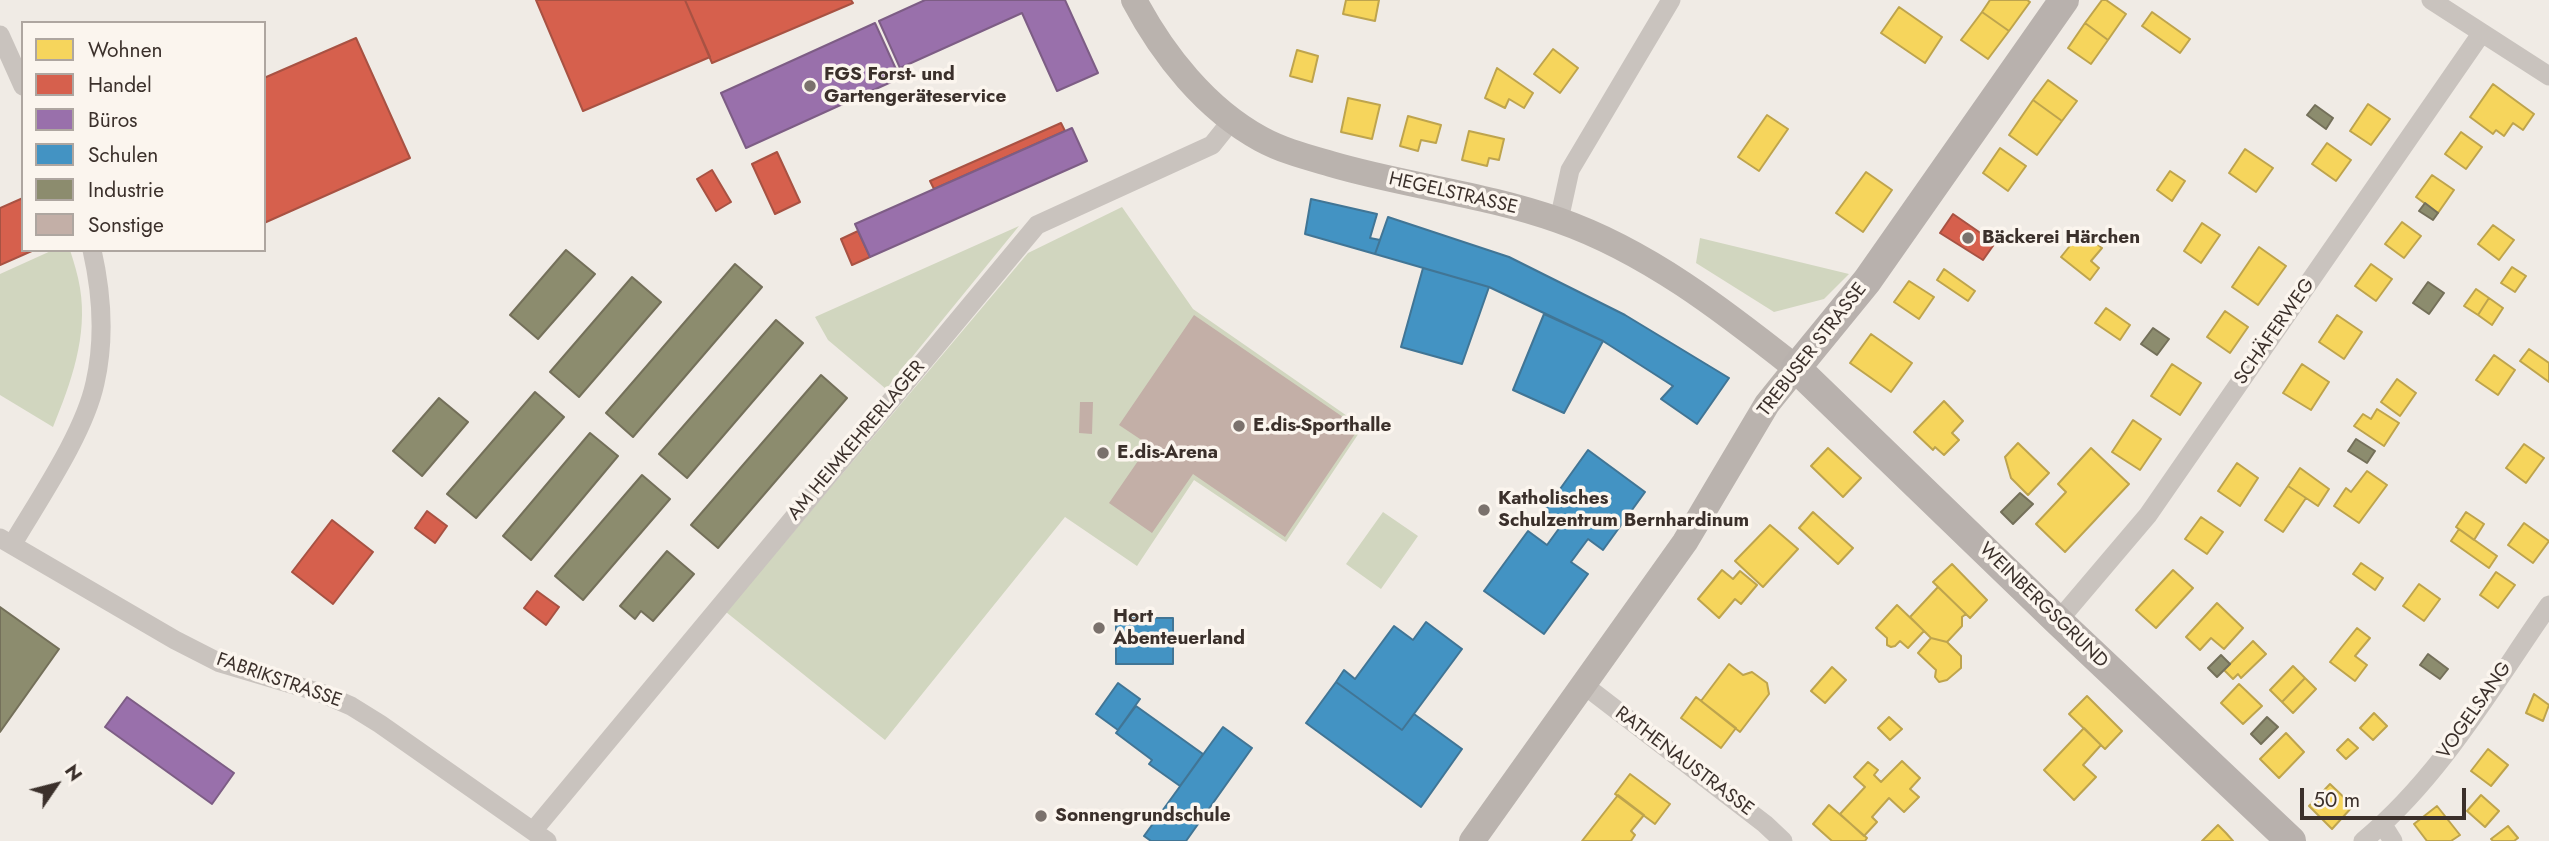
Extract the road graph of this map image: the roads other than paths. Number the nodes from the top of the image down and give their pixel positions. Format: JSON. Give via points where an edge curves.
{"nodes":[{"id":1,"x":1134,"y":0,"type":"edge"},
{"id":2,"x":1671,"y":0,"type":"edge"},
{"id":3,"x":2064,"y":0,"type":"edge"},
{"id":4,"x":2431,"y":0,"type":"edge"},
{"id":5,"x":2481,"y":34,"type":"junction"},
{"id":6,"x":0,"y":35,"type":"edge"},
{"id":7,"x":2549,"y":76,"type":"edge"},
{"id":8,"x":21,"y":82,"type":"edge"},
{"id":9,"x":1233,"y":120,"type":"junction"},
{"id":10,"x":1559,"y":220,"type":"junction"},
{"id":11,"x":92,"y":252,"type":"edge"},
{"id":12,"x":1796,"y":368,"type":"junction"},
{"id":13,"x":6,"y":541,"type":"edge"},
{"id":14,"x":2549,"y":605,"type":"edge"},
{"id":15,"x":2058,"y":621,"type":"junction"},
{"id":16,"x":1584,"y":685,"type":"junction"},
{"id":17,"x":2388,"y":833,"type":"edge"},
{"id":18,"x":540,"y":836,"type":"edge"},
{"id":19,"x":1472,"y":841,"type":"edge"},
{"id":20,"x":1783,"y":841,"type":"edge"},
{"id":21,"x":2291,"y":841,"type":"edge"},
{"id":22,"x":2363,"y":841,"type":"edge"}],
"edges":[{"from":1,"to":9,"type":"main road","name":"HEGELSTRASSE","via":[[1171,60]]},
{"from":2,"to":10,"type":"street","via":[[1570,170]]},
{"from":3,"to":12,"type":"main road","name":"TREBUSER STRASSE","via":[[1867,281]]},
{"from":4,"to":5,"type":"street"},
{"from":5,"to":7,"type":"street"},
{"from":5,"to":15,"type":"street","name":"SCHÄFERWEG","via":[[2148,515]]},
{"from":6,"to":8,"type":"street"},
{"from":9,"to":10,"type":"main road","name":"HEGELSTRASSE","via":[[1286,151]]},
{"from":9,"to":18,"type":"street","name":"AM HEIMKEHRERLAGER","via":[[1212,145],[1037,225]]},
{"from":10,"to":12,"type":"main road","name":"HEGELSTRASSE","via":[[1666,274]]},
{"from":11,"to":13,"type":"street","via":[[102,344],[95,386],[66,452]]},
{"from":12,"to":15,"type":"main road","name":"WEINBERGSGRUND"},
{"from":12,"to":16,"type":"main road","name":"TREBUSER STRASSE","via":[[1767,404],[1685,542]]},
{"from":13,"to":18,"type":"street","name":"FABRIKSTRASSE","via":[[220,663],[351,706]]},
{"from":14,"to":17,"type":"street","name":"VOGELSANG"},
{"from":15,"to":21,"type":"main road","name":"WEINBERGSGRUND"},
{"from":16,"to":19,"type":"main road","name":"TREBUSER STRASSE"},
{"from":16,"to":20,"type":"street","name":"RATHENAUSTRASSE"},
{"from":17,"to":22,"type":"street","name":"VOGELSANG"}]}
